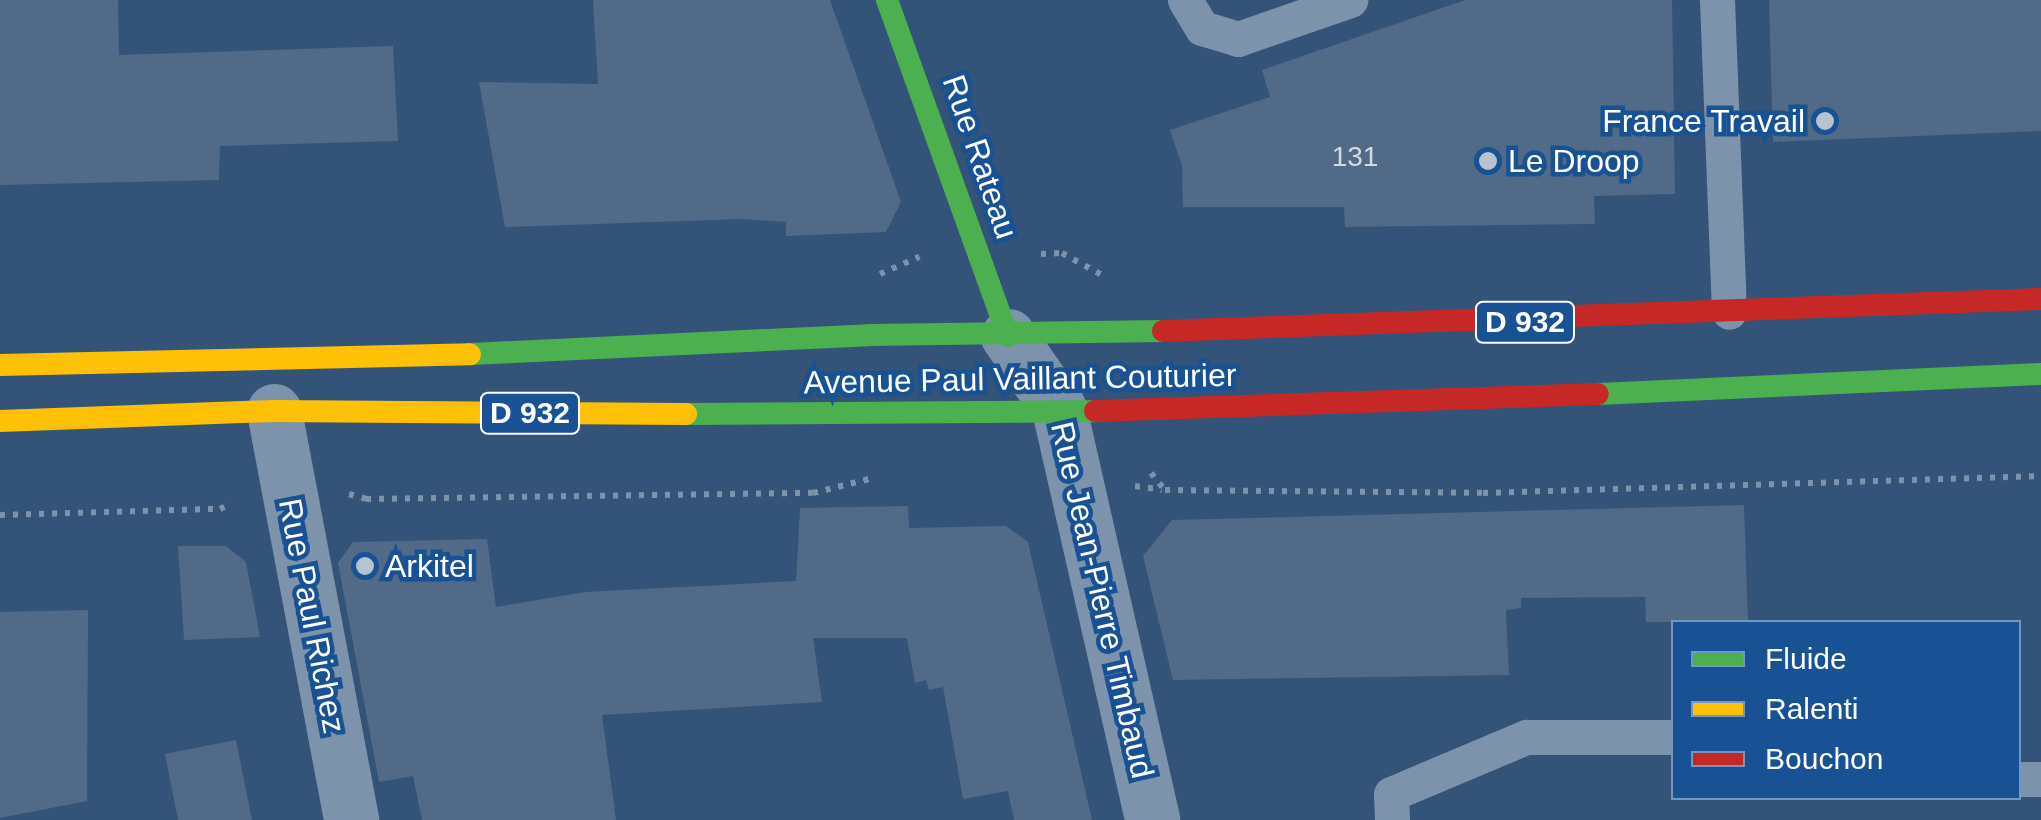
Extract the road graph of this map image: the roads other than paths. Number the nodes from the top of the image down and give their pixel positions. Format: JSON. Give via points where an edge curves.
{"nodes":[{"id":1,"x":887,"y":0,"type":"edge"},
{"id":2,"x":1185,"y":0,"type":"edge"},
{"id":3,"x":1350,"y":0,"type":"edge"},
{"id":4,"x":1717,"y":0,"type":"edge"},
{"id":5,"x":2041,"y":299,"type":"edge"},
{"id":6,"x":1730,"y":312,"type":"junction"},
{"id":7,"x":1008,"y":336,"type":"junction"},
{"id":8,"x":0,"y":365,"type":"edge"},
{"id":9,"x":2041,"y":374,"type":"edge"},
{"id":10,"x":1060,"y":409,"type":"junction"},
{"id":11,"x":274,"y":411,"type":"junction"},
{"id":12,"x":0,"y":421,"type":"edge"},
{"id":13,"x":1671,"y":737,"type":"edge"},
{"id":14,"x":351,"y":820,"type":"edge"},
{"id":15,"x":1152,"y":820,"type":"edge"},
{"id":16,"x":1392,"y":820,"type":"edge"}],
"edges":[{"from":1,"to":7,"type":"main road","name":"Rue Rateau"},
{"from":2,"to":3,"type":"lane","via":[[1202,28],[1238,39]]},
{"from":4,"to":6,"type":"lane"},
{"from":5,"to":6,"type":"main road","name":"Avenue Paul Vaillant Couturier","number":"D 932"},
{"from":6,"to":7,"type":"main road","name":"Avenue Paul Vaillant Couturier","number":"D 932"},
{"from":7,"to":8,"type":"main road","name":"Avenue Paul Vaillant Couturier","number":"D 932"},
{"from":7,"to":10,"type":"street","name":"Rue Jean-Pierre Timbaud"},
{"from":9,"to":10,"type":"main road","name":"Avenue Paul Vaillant Couturier","number":"D 932","via":[[1163,414]]},
{"from":10,"to":11,"type":"main road","name":"Avenue Paul Vaillant Couturier","number":"D 932","via":[[871,416]]},
{"from":10,"to":15,"type":"street","name":"Rue Jean-Pierre Timbaud"},
{"from":11,"to":12,"type":"main road","name":"Avenue Paul Vaillant Couturier","number":"D 932"},
{"from":11,"to":14,"type":"street","name":"Rue Paul Richez"},
{"from":13,"to":16,"type":"lane","via":[[1526,737],[1391,794]]}]}
